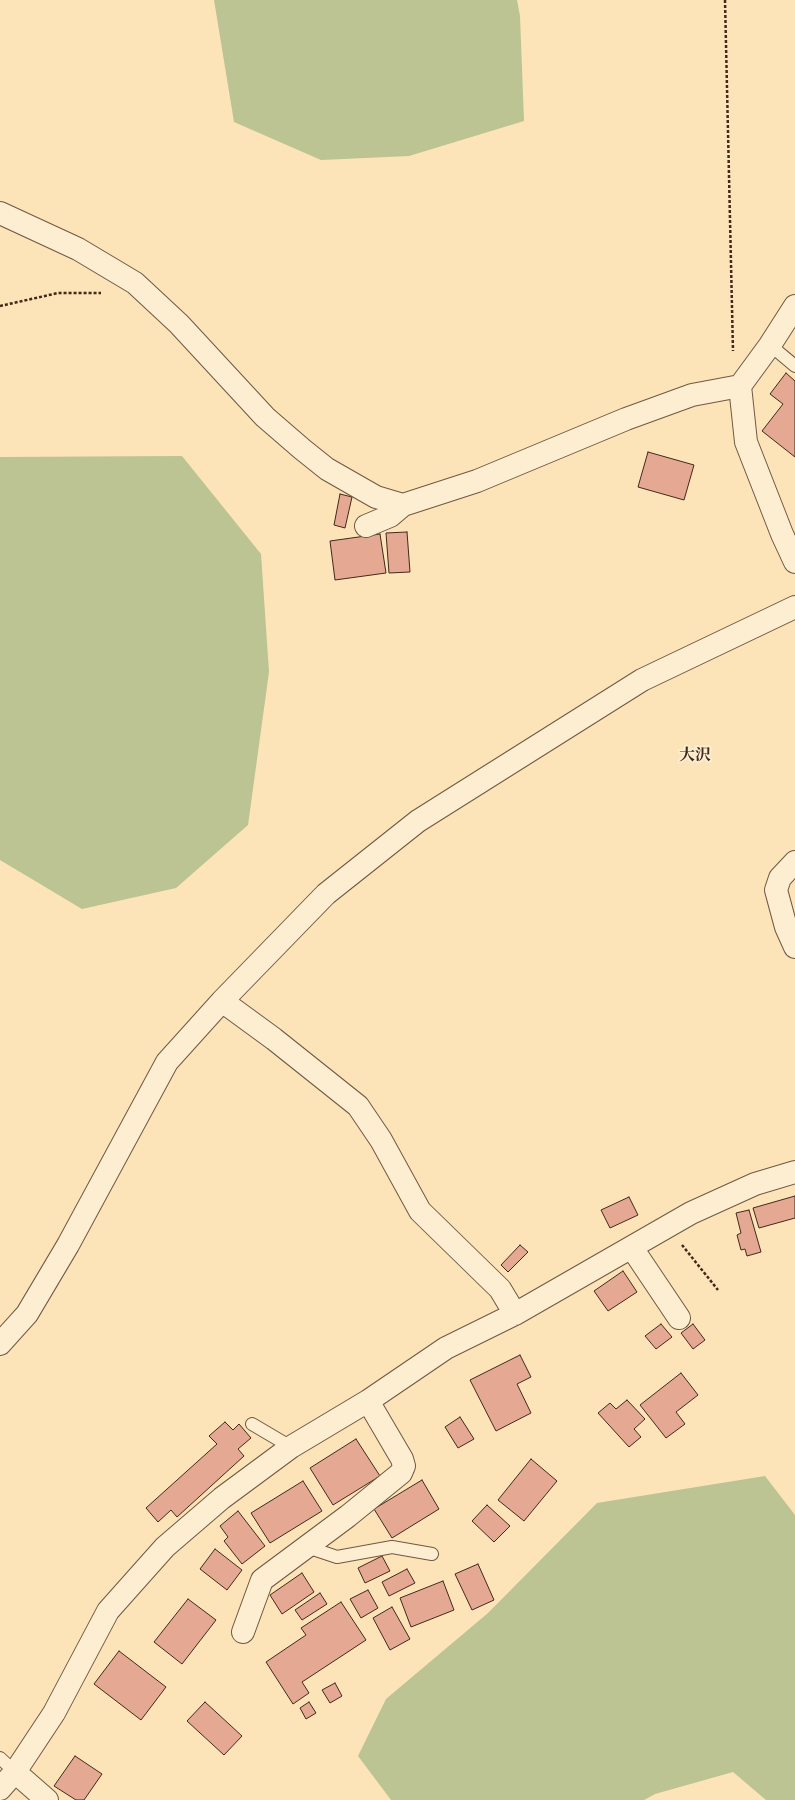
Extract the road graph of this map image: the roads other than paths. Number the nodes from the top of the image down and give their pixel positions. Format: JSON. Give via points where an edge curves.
{"nodes":[{"id":1,"x":0,"y":213,"type":"edge"},
{"id":2,"x":795,"y":306,"type":"edge"},
{"id":3,"x":770,"y":345,"type":"junction"},
{"id":4,"x":795,"y":366,"type":"edge"},
{"id":5,"x":744,"y":380,"type":"junction"},
{"id":6,"x":403,"y":505,"type":"junction"},
{"id":7,"x":366,"y":526,"type":"dead end"},
{"id":8,"x":795,"y":562,"type":"edge"},
{"id":9,"x":795,"y":607,"type":"edge"},
{"id":10,"x":795,"y":862,"type":"edge"},
{"id":11,"x":795,"y":947,"type":"edge"},
{"id":12,"x":222,"y":1001,"type":"junction"},
{"id":13,"x":795,"y":1172,"type":"edge"},
{"id":14,"x":632,"y":1248,"type":"junction"},
{"id":15,"x":515,"y":1314,"type":"junction"},
{"id":16,"x":679,"y":1318,"type":"dead end"},
{"id":17,"x":0,"y":1344,"type":"edge"},
{"id":18,"x":368,"y":1401,"type":"junction"},
{"id":19,"x":252,"y":1424,"type":"dead end"},
{"id":20,"x":291,"y":1446,"type":"junction"},
{"id":21,"x":307,"y":1546,"type":"junction"},
{"id":22,"x":432,"y":1554,"type":"dead end"},
{"id":23,"x":243,"y":1632,"type":"dead end"},
{"id":24,"x":8,"y":1765,"type":"edge"},
{"id":25,"x":0,"y":1789,"type":"edge"},
{"id":26,"x":47,"y":1800,"type":"edge"}],
"edges":[{"from":1,"to":6,"type":"street","via":[[78,249],[135,283],[179,324],[265,417],[302,449],[327,469],[376,497]]},
{"from":2,"to":3,"type":"street"},
{"from":3,"to":4,"type":"lane"},
{"from":3,"to":5,"type":"street"},
{"from":5,"to":6,"type":"street","via":[[692,395],[626,419],[477,481]]},
{"from":5,"to":8,"type":"street","via":[[746,442]]},
{"from":6,"to":7,"type":"street","via":[[390,516]]},
{"from":9,"to":12,"type":"street","via":[[642,680],[418,822],[326,894]]},
{"from":10,"to":11,"type":"street","via":[[780,878],[776,890]]},
{"from":12,"to":15,"type":"street","via":[[358,1106],[381,1140],[420,1210],[500,1289]]},
{"from":12,"to":17,"type":"street","via":[[167,1062],[61,1257],[27,1314]]},
{"from":13,"to":14,"type":"street","via":[[755,1184],[691,1214]]},
{"from":14,"to":15,"type":"street"},
{"from":14,"to":16,"type":"street"},
{"from":15,"to":18,"type":"street","via":[[446,1348]]},
{"from":18,"to":20,"type":"street"},
{"from":18,"to":21,"type":"street","via":[[404,1466],[401,1473]]},
{"from":19,"to":20,"type":"lane"},
{"from":20,"to":24,"type":"street","via":[[222,1498],[165,1547],[108,1611],[54,1713]]},
{"from":21,"to":22,"type":"lane","via":[[337,1558],[392,1547]]},
{"from":21,"to":23,"type":"street","via":[[262,1580]]},
{"from":24,"to":25,"type":"street"},
{"from":24,"to":26,"type":"street"}]}
